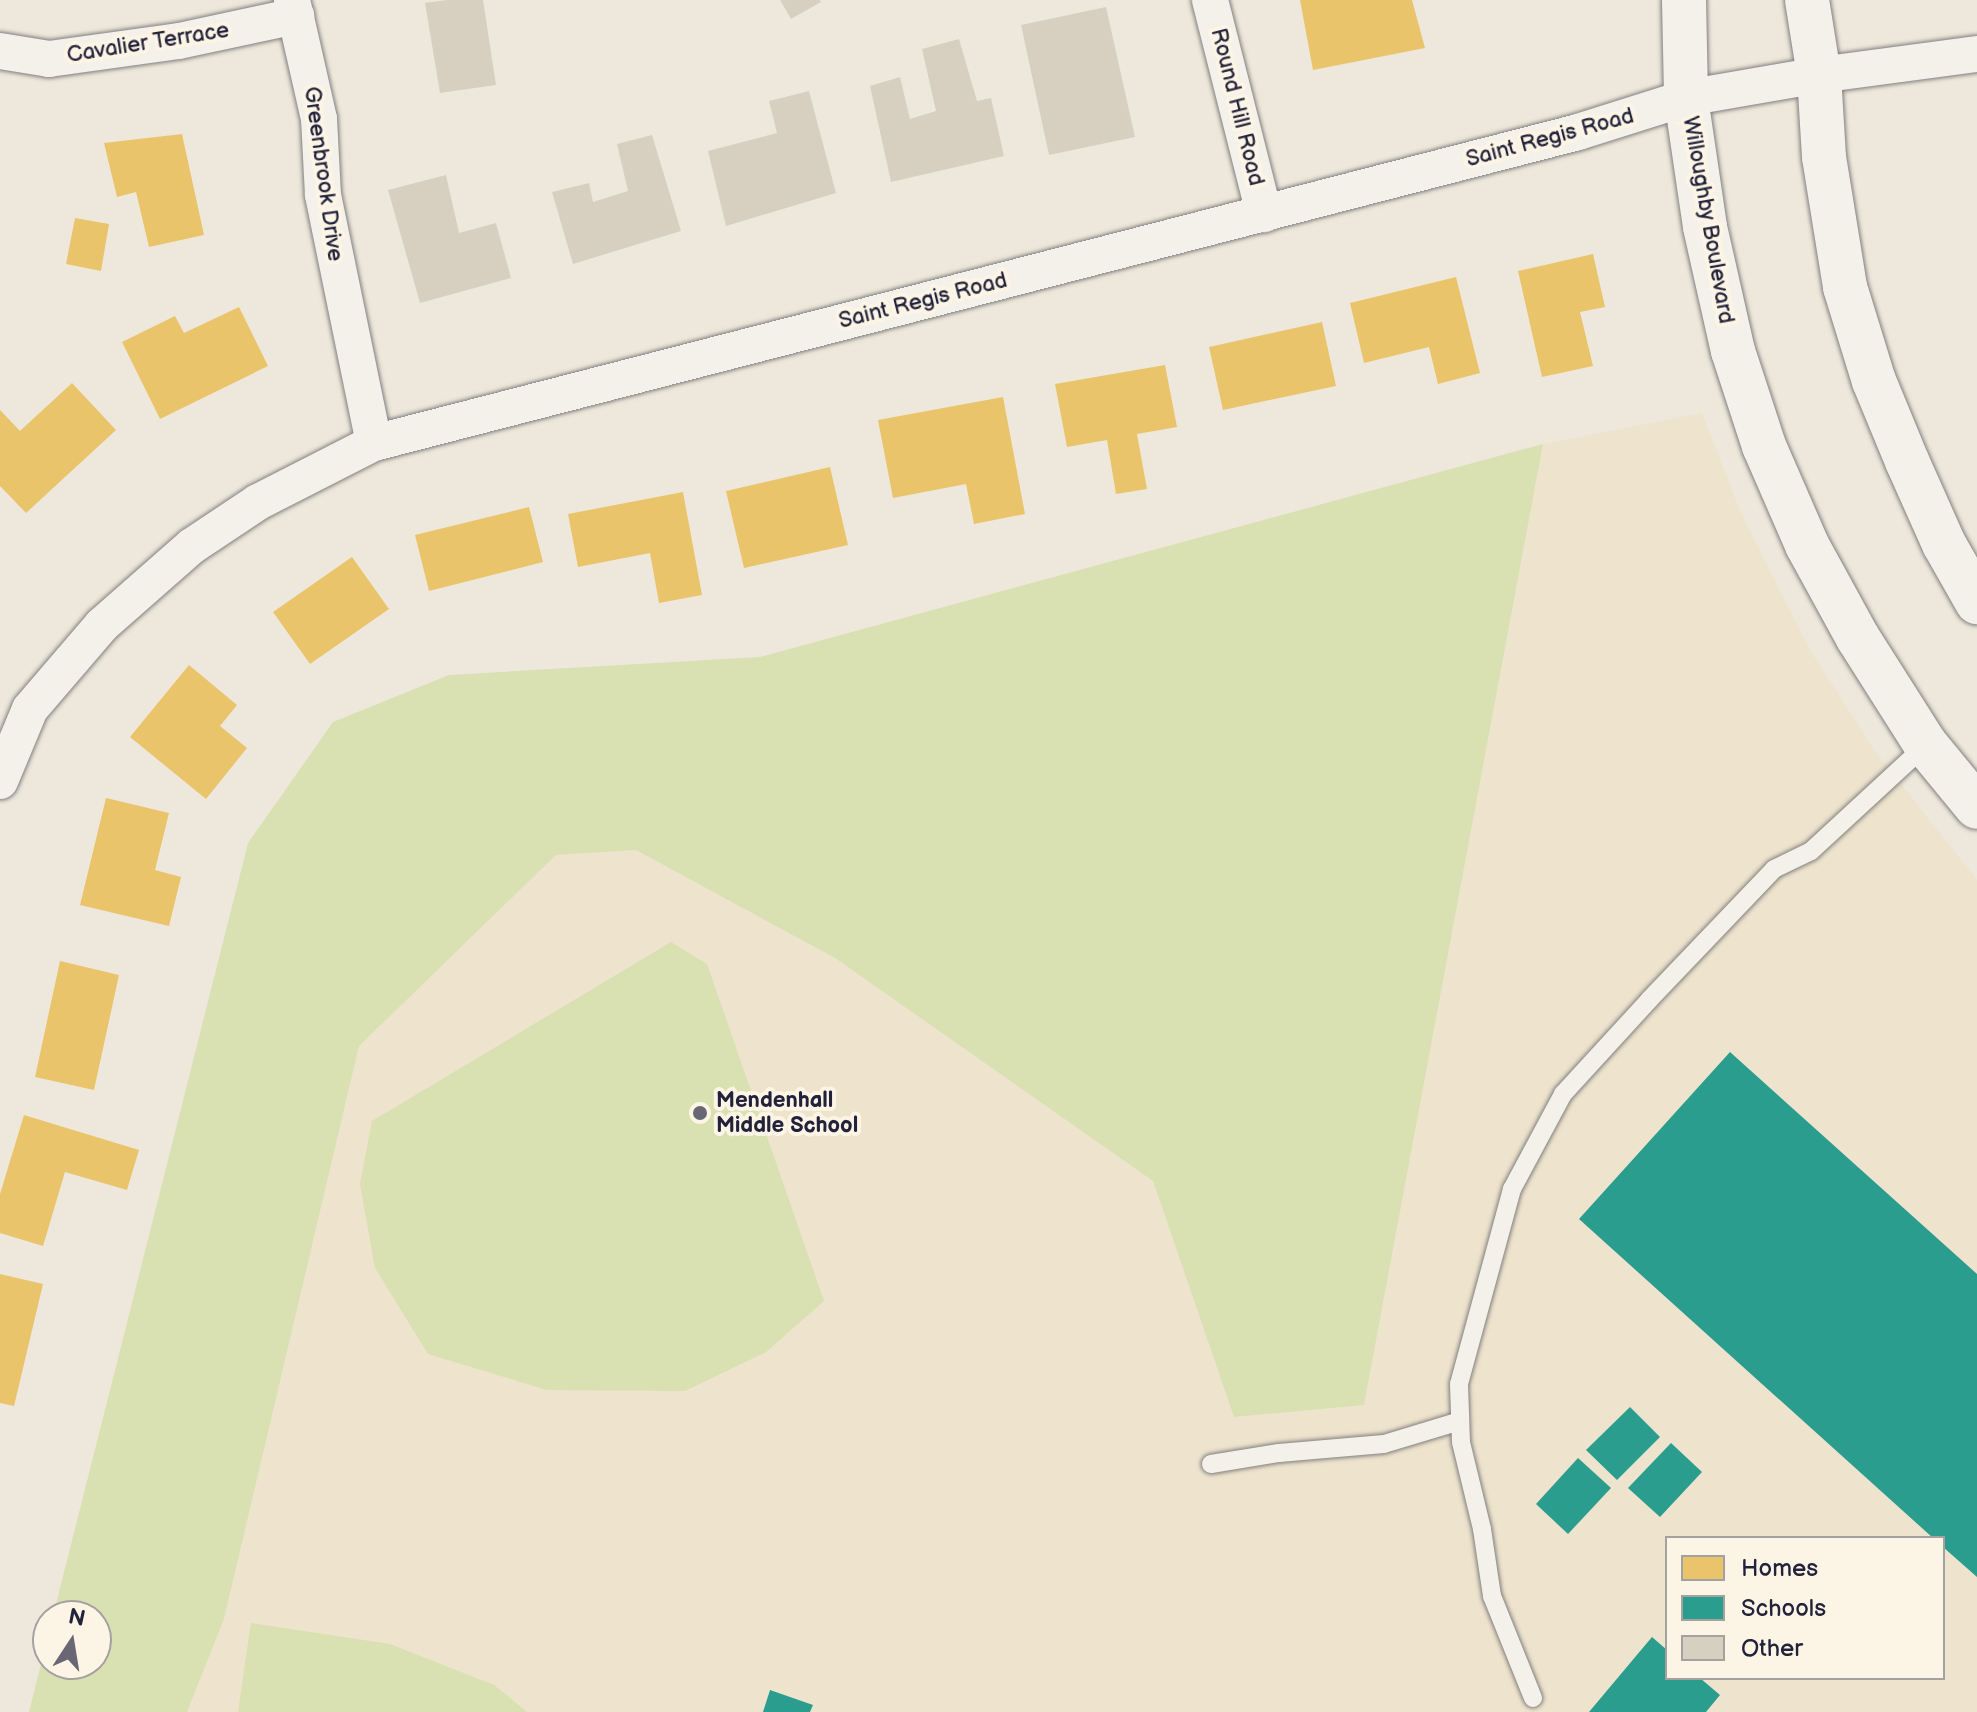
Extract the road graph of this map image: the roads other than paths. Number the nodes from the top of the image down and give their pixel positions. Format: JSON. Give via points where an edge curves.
{"nodes":[{"id":1,"x":1210,"y":0,"type":"edge"},
{"id":2,"x":1684,"y":0,"type":"edge"},
{"id":3,"x":1807,"y":0,"type":"edge"},
{"id":4,"x":294,"y":8,"type":"edge"},
{"id":5,"x":0,"y":51,"type":"edge"},
{"id":6,"x":1977,"y":54,"type":"edge"},
{"id":7,"x":1819,"y":75,"type":"junction"},
{"id":8,"x":1686,"y":98,"type":"junction"},
{"id":9,"x":1264,"y":214,"type":"junction"},
{"id":10,"x":374,"y":443,"type":"junction"},
{"id":11,"x":1977,"y":602,"type":"edge"},
{"id":12,"x":1926,"y":745,"type":"junction"},
{"id":13,"x":0,"y":781,"type":"edge"},
{"id":14,"x":1977,"y":807,"type":"edge"},
{"id":15,"x":1460,"y":1421,"type":"junction"},
{"id":16,"x":1211,"y":1464,"type":"dead end"},
{"id":17,"x":1533,"y":1698,"type":"dead end"}],
"edges":[{"from":1,"to":9,"type":"street","name":"Round Hill Road"},
{"from":2,"to":8,"type":"street","name":"Willoughby Boulevard"},
{"from":3,"to":7,"type":"street"},
{"from":4,"to":5,"type":"street","name":"Cavalier Terrace","via":[[179,41],[49,59]]},
{"from":4,"to":10,"type":"street","name":"Greenbrook Drive","via":[[319,119],[325,209]]},
{"from":6,"to":7,"type":"street","name":"Saint Regis Road"},
{"from":7,"to":8,"type":"street","name":"Saint Regis Road"},
{"from":7,"to":11,"type":"street","via":[[1824,157],[1849,300],[1907,461]]},
{"from":8,"to":9,"type":"street","name":"Saint Regis Road","via":[[1578,132]]},
{"from":8,"to":12,"type":"street","name":"Willoughby Boulevard","via":[[1705,227],[1733,351],[1764,446],[1814,559]]},
{"from":9,"to":10,"type":"street","name":"Saint Regis Road"},
{"from":10,"to":13,"type":"street","name":"Saint Regis Road","via":[[258,502],[192,546],[102,625],[30,709]]},
{"from":12,"to":14,"type":"street","name":"Willoughby Boulevard"},
{"from":12,"to":15,"type":"lane","via":[[1811,851],[1774,869],[1563,1094],[1512,1189],[1459,1384]]},
{"from":15,"to":16,"type":"lane","via":[[1384,1444]]},
{"from":15,"to":17,"type":"lane","via":[[1492,1596]]}]}
